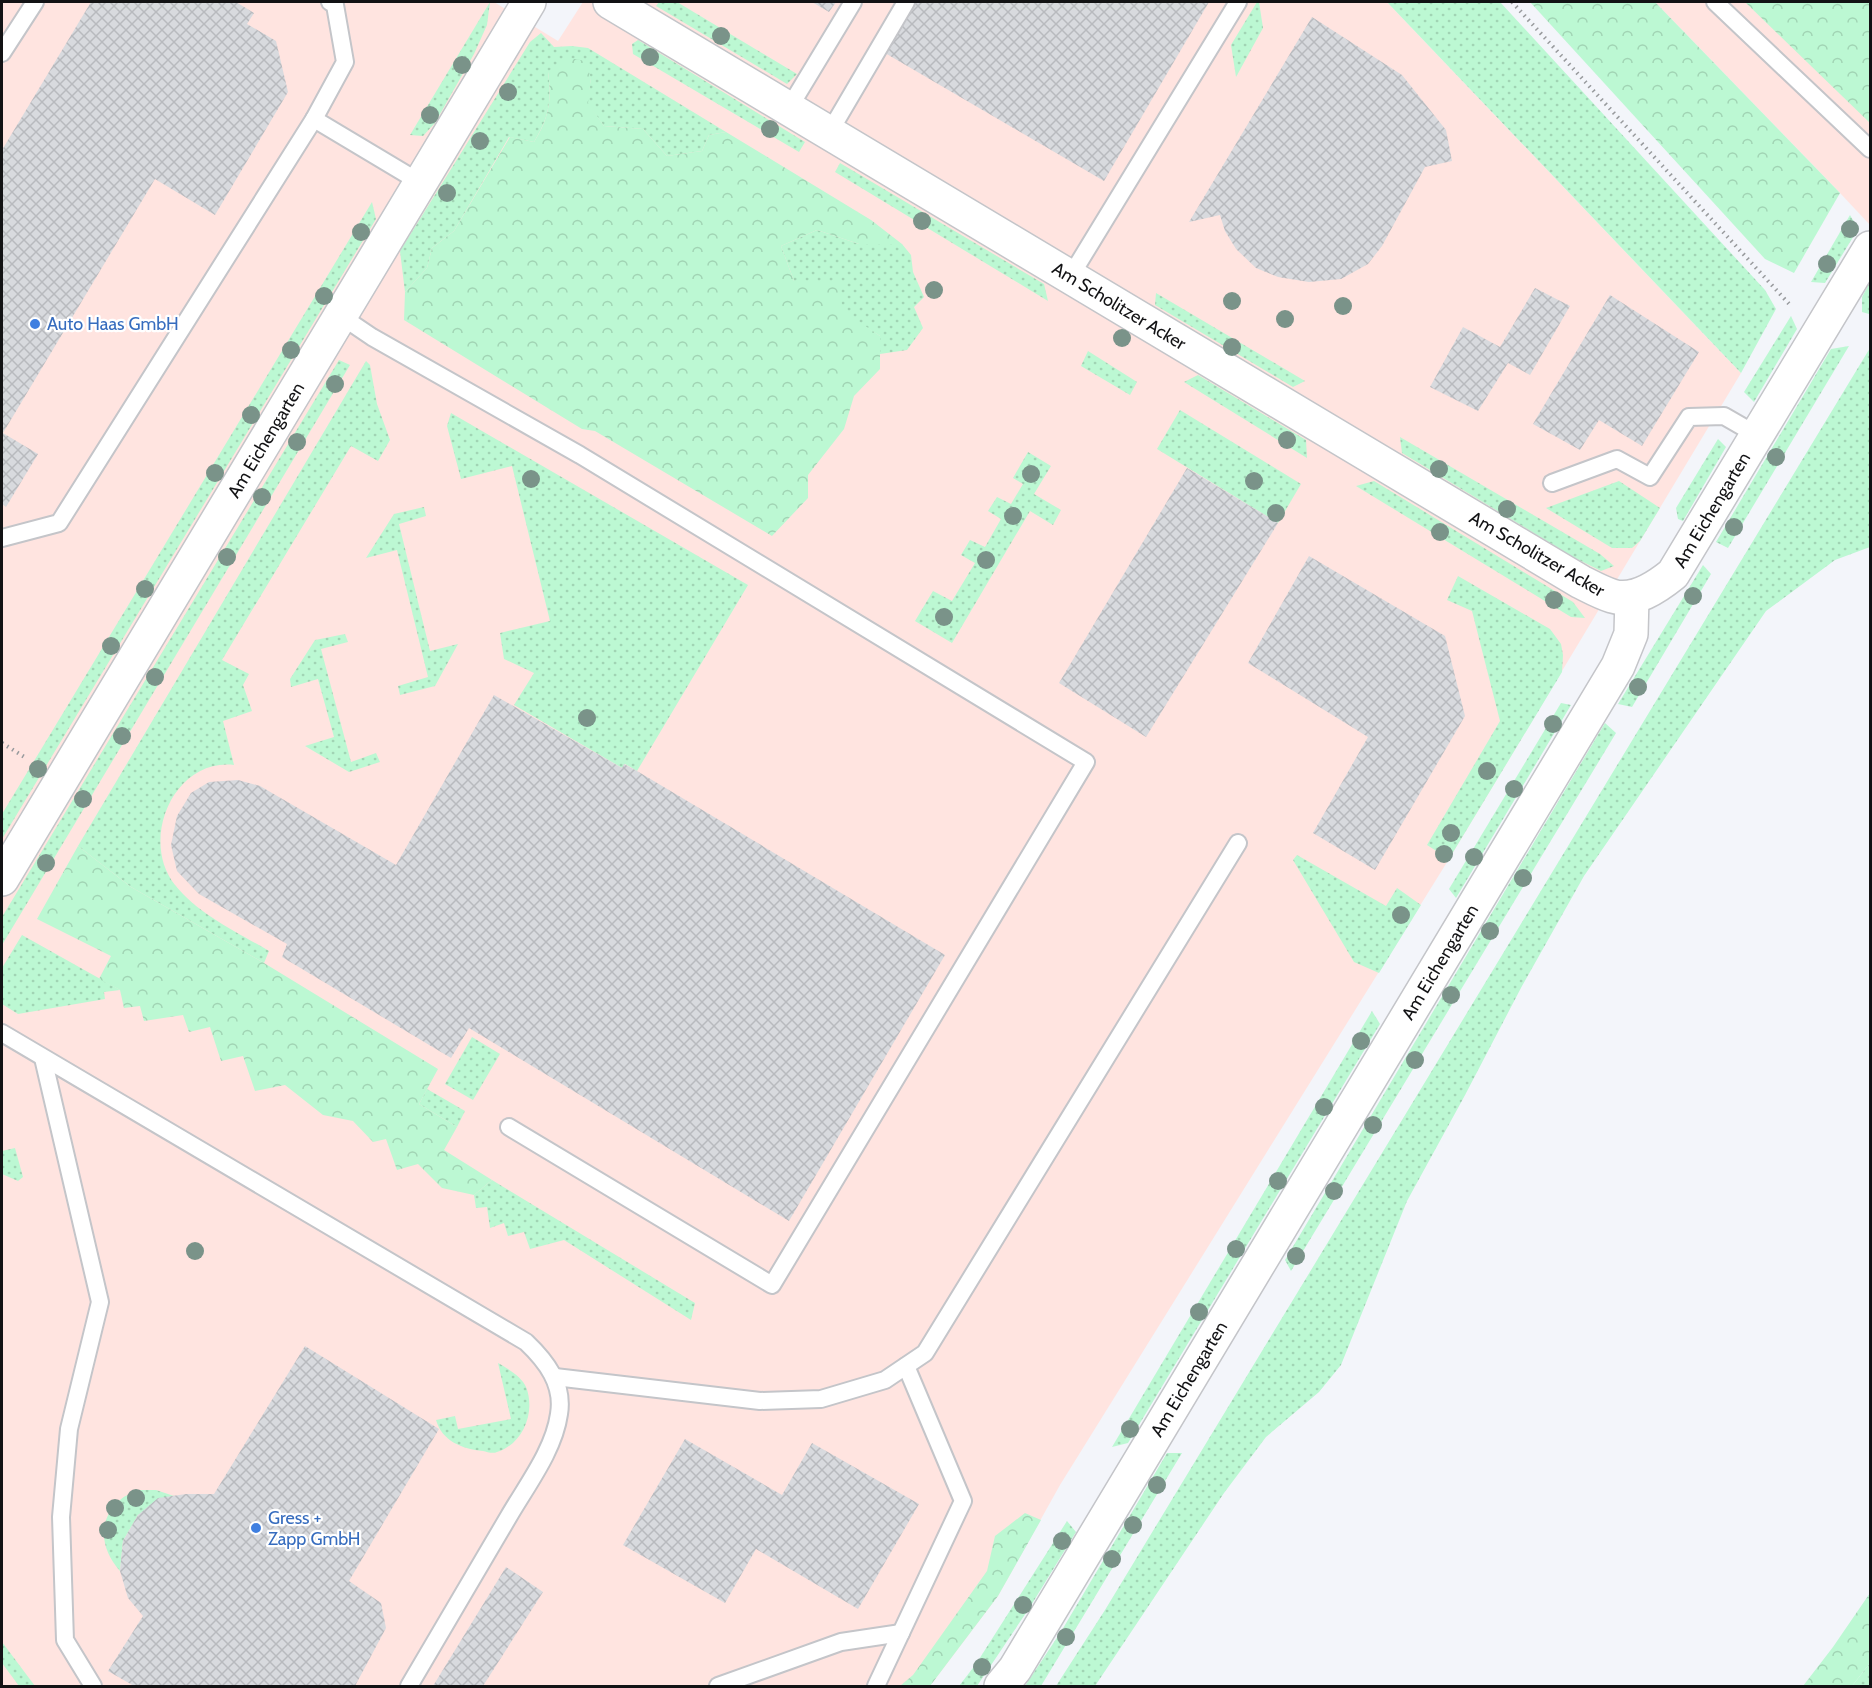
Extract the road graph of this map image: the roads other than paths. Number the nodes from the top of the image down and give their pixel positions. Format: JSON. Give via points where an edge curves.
{"nodes":[{"id":1,"x":35,"y":2,"type":"edge"},
{"id":2,"x":330,"y":2,"type":"edge"},
{"id":3,"x":530,"y":2,"type":"edge"},
{"id":4,"x":610,"y":2,"type":"edge"},
{"id":5,"x":854,"y":2,"type":"edge"},
{"id":6,"x":906,"y":2,"type":"edge"},
{"id":7,"x":1238,"y":2,"type":"edge"},
{"id":8,"x":1715,"y":2,"type":"edge"},
{"id":9,"x":2,"y":53,"type":"edge"},
{"id":10,"x":789,"y":108,"type":"junction"},
{"id":11,"x":314,"y":119,"type":"junction"},
{"id":12,"x":829,"y":133,"type":"junction"},
{"id":13,"x":1870,"y":149,"type":"edge"},
{"id":14,"x":420,"y":183,"type":"junction"},
{"id":15,"x":1870,"y":248,"type":"edge"},
{"id":16,"x":1070,"y":277,"type":"junction"},
{"id":17,"x":341,"y":316,"type":"junction"},
{"id":18,"x":1757,"y":435,"type":"junction"},
{"id":19,"x":1552,"y":483,"type":"dead end"},
{"id":20,"x":2,"y":538,"type":"edge"},
{"id":21,"x":1632,"y":597,"type":"junction"},
{"id":22,"x":1238,"y":843,"type":"dead end"},
{"id":23,"x":2,"y":879,"type":"edge"},
{"id":24,"x":2,"y":1033,"type":"edge"},
{"id":25,"x":43,"y":1058,"type":"junction"},
{"id":26,"x":509,"y":1127,"type":"dead end"},
{"id":27,"x":906,"y":1366,"type":"junction"},
{"id":28,"x":555,"y":1377,"type":"junction"},
{"id":29,"x":901,"y":1633,"type":"junction"},
{"id":30,"x":93,"y":1686,"type":"edge"},
{"id":31,"x":409,"y":1686,"type":"edge"},
{"id":32,"x":718,"y":1686,"type":"edge"},
{"id":33,"x":876,"y":1686,"type":"edge"},
{"id":34,"x":1001,"y":1686,"type":"edge"}],
"edges":[{"from":1,"to":9,"type":"lane"},
{"from":2,"to":11,"type":"lane","via":[[335,5],[345,62]]},
{"from":3,"to":14,"type":"street","name":"Am Eichengarten"},
{"from":4,"to":10,"type":"street","name":"Am Scholitzer Acker"},
{"from":5,"to":10,"type":"lane"},
{"from":6,"to":12,"type":"lane"},
{"from":7,"to":16,"type":"lane"},
{"from":8,"to":13,"type":"lane"},
{"from":10,"to":12,"type":"street","name":"Am Scholitzer Acker"},
{"from":11,"to":14,"type":"lane"},
{"from":11,"to":20,"type":"lane","via":[[59,523]]},
{"from":12,"to":16,"type":"street","name":"Am Scholitzer Acker"},
{"from":14,"to":17,"type":"street","name":"Am Eichengarten"},
{"from":15,"to":18,"type":"street","name":"Am Eichengarten"},
{"from":16,"to":21,"type":"street","name":"Am Scholitzer Acker","via":[[1581,582],[1614,597]]},
{"from":17,"to":23,"type":"street","name":"Am Eichengarten"},
{"from":17,"to":26,"type":"lane","via":[[580,455],[1086,762],[772,1285]]},
{"from":18,"to":19,"type":"lane","via":[[1724,416],[1689,417],[1650,477],[1617,459]]},
{"from":18,"to":21,"type":"street","name":"Am Eichengarten","via":[[1673,574],[1656,589]]},
{"from":21,"to":34,"type":"street","name":"Am Eichengarten","via":[[1631,634],[1618,666],[1015,1669]]},
{"from":22,"to":27,"type":"lane","via":[[925,1353]]},
{"from":24,"to":25,"type":"lane"},
{"from":25,"to":28,"type":"lane","via":[[526,1342]]},
{"from":25,"to":30,"type":"lane","via":[[100,1302],[69,1429],[61,1517],[64,1640]]},
{"from":27,"to":28,"type":"lane","via":[[885,1380],[821,1399],[770,1401]]},
{"from":27,"to":29,"type":"lane","via":[[963,1501]]},
{"from":28,"to":31,"type":"lane","via":[[559,1414],[542,1460]]},
{"from":29,"to":32,"type":"lane","via":[[841,1642]]},
{"from":29,"to":33,"type":"lane"}]}
